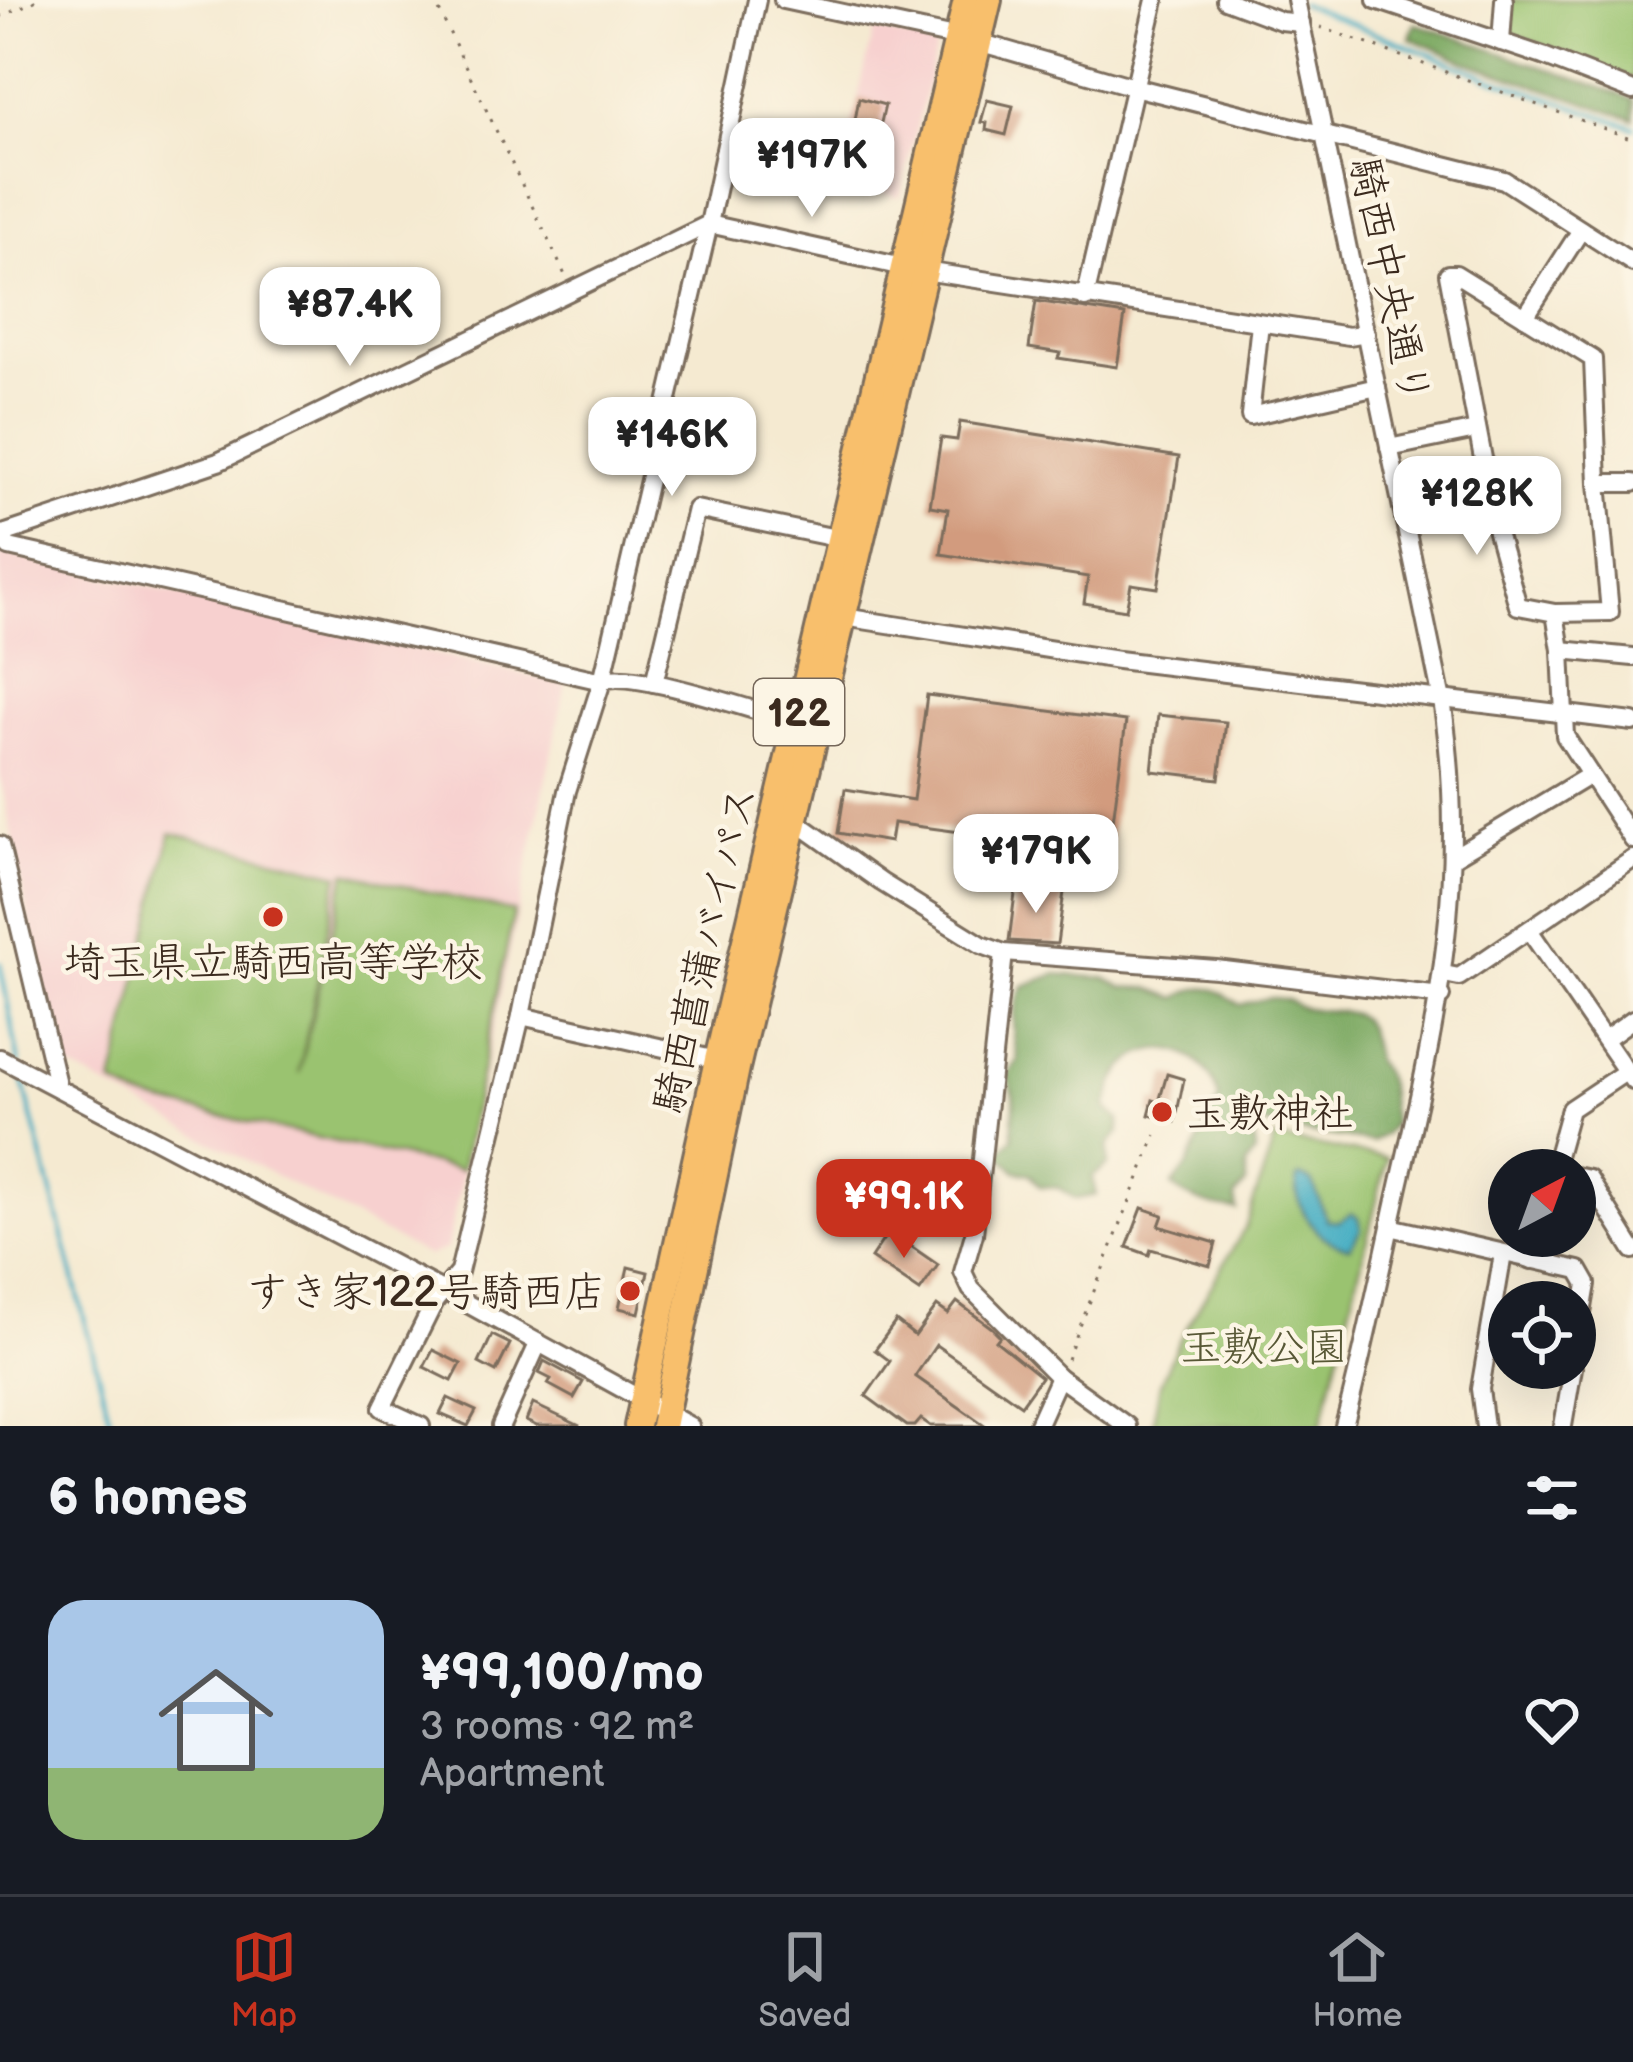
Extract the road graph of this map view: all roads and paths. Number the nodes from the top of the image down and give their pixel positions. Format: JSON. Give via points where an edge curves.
{"nodes":[{"id":1,"x":37,"y":0,"type":"edge"},
{"id":2,"x":434,"y":0,"type":"edge"},
{"id":3,"x":757,"y":0,"type":"edge"},
{"id":4,"x":783,"y":0,"type":"edge"},
{"id":5,"x":966,"y":0,"type":"edge"},
{"id":6,"x":989,"y":0,"type":"edge"},
{"id":7,"x":1155,"y":0,"type":"edge"},
{"id":8,"x":1225,"y":0,"type":"edge"},
{"id":9,"x":1376,"y":0,"type":"edge"},
{"id":10,"x":1504,"y":0,"type":"edge"},
{"id":11,"x":1298,"y":12,"type":"edge"},
{"id":12,"x":0,"y":17,"type":"edge"},
{"id":13,"x":1323,"y":28,"type":"dead end"},
{"id":14,"x":970,"y":41,"type":"junction"},
{"id":15,"x":1501,"y":42,"type":"junction"},
{"id":16,"x":1134,"y":86,"type":"junction"},
{"id":17,"x":1633,"y":92,"type":"edge"},
{"id":18,"x":1323,"y":132,"type":"junction"},
{"id":19,"x":1633,"y":139,"type":"edge"},
{"id":20,"x":709,"y":224,"type":"junction"},
{"id":21,"x":1581,"y":230,"type":"junction"},
{"id":22,"x":1633,"y":263,"type":"edge"},
{"id":23,"x":913,"y":269,"type":"junction"},
{"id":24,"x":573,"y":292,"type":"junction"},
{"id":25,"x":1085,"y":298,"type":"junction"},
{"id":26,"x":1525,"y":317,"type":"junction"},
{"id":27,"x":1261,"y":323,"type":"junction"},
{"id":28,"x":1366,"y":333,"type":"junction"},
{"id":29,"x":1377,"y":387,"type":"junction"},
{"id":30,"x":1476,"y":430,"type":"junction"},
{"id":31,"x":1389,"y":448,"type":"junction"},
{"id":32,"x":1598,"y":483,"type":"junction"},
{"id":33,"x":1633,"y":483,"type":"edge"},
{"id":34,"x":0,"y":535,"type":"edge"},
{"id":35,"x":841,"y":539,"type":"junction"},
{"id":36,"x":1555,"y":613,"type":"junction"},
{"id":37,"x":835,"y":615,"type":"junction"},
{"id":38,"x":1561,"y":650,"type":"junction"},
{"id":39,"x":1633,"y":657,"type":"edge"},
{"id":40,"x":602,"y":681,"type":"junction"},
{"id":41,"x":654,"y":683,"type":"junction"},
{"id":42,"x":1442,"y":700,"type":"junction"},
{"id":43,"x":1564,"y":712,"type":"junction"},
{"id":44,"x":790,"y":721,"type":"junction"},
{"id":45,"x":1633,"y":722,"type":"edge"},
{"id":46,"x":1590,"y":775,"type":"junction"},
{"id":47,"x":796,"y":821,"type":"junction"},
{"id":48,"x":1633,"y":840,"type":"edge"},
{"id":49,"x":0,"y":844,"type":"edge"},
{"id":50,"x":1454,"y":856,"type":"junction"},
{"id":51,"x":1633,"y":860,"type":"edge"},
{"id":52,"x":1529,"y":931,"type":"junction"},
{"id":53,"x":1004,"y":953,"type":"junction"},
{"id":54,"x":1444,"y":974,"type":"junction"},
{"id":55,"x":1441,"y":996,"type":"junction"},
{"id":56,"x":521,"y":1016,"type":"junction"},
{"id":57,"x":1633,"y":1019,"type":"edge"},
{"id":58,"x":1605,"y":1040,"type":"junction"},
{"id":59,"x":0,"y":1058,"type":"edge"},
{"id":60,"x":717,"y":1060,"type":"junction"},
{"id":61,"x":1628,"y":1067,"type":"edge"},
{"id":62,"x":54,"y":1086,"type":"junction"},
{"id":63,"x":1156,"y":1135,"type":"dead end"},
{"id":64,"x":1559,"y":1149,"type":"edge"},
{"id":65,"x":1596,"y":1190,"type":"edge"},
{"id":66,"x":1390,"y":1227,"type":"junction"},
{"id":67,"x":1488,"y":1250,"type":"edge"},
{"id":68,"x":1633,"y":1250,"type":"edge"},
{"id":69,"x":1502,"y":1257,"type":"edge"},
{"id":70,"x":1518,"y":1257,"type":"edge"},
{"id":71,"x":1533,"y":1257,"type":"edge"},
{"id":72,"x":1532,"y":1260,"type":"junction"},
{"id":73,"x":1586,"y":1281,"type":"edge"},
{"id":74,"x":444,"y":1292,"type":"junction"},
{"id":75,"x":538,"y":1344,"type":"junction"},
{"id":76,"x":1059,"y":1377,"type":"junction"},
{"id":77,"x":1569,"y":1389,"type":"edge"},
{"id":78,"x":643,"y":1400,"type":"junction"},
{"id":79,"x":665,"y":1420,"type":"edge"},
{"id":80,"x":421,"y":1426,"type":"edge"},
{"id":81,"x":501,"y":1426,"type":"edge"},
{"id":82,"x":637,"y":1426,"type":"edge"},
{"id":83,"x":689,"y":1426,"type":"edge"},
{"id":84,"x":1037,"y":1426,"type":"edge"},
{"id":85,"x":1127,"y":1426,"type":"edge"},
{"id":86,"x":1344,"y":1426,"type":"edge"},
{"id":87,"x":1485,"y":1426,"type":"edge"},
{"id":88,"x":1563,"y":1426,"type":"edge"}],
"edges":[{"from":1,"to":12,"type":"path"},
{"from":2,"to":24,"type":"path"},
{"from":3,"to":20,"type":"street"},
{"from":4,"to":14,"type":"street"},
{"from":5,"to":14,"type":"highway","name":"騎西菖蒲バイパス","number":"122"},
{"from":6,"to":14,"type":"highway","name":"騎西菖蒲バイパス","number":"122"},
{"from":7,"to":16,"type":"street"},
{"from":8,"to":11,"type":"street","via":[[1281,21]]},
{"from":9,"to":15,"type":"street"},
{"from":10,"to":15,"type":"street"},
{"from":11,"to":18,"type":"street","name":"騎西中央通り"},
{"from":13,"to":19,"type":"path"},
{"from":14,"to":16,"type":"street"},
{"from":14,"to":23,"type":"highway","name":"騎西菖蒲バイパス","number":"122"},
{"from":15,"to":17,"type":"street"},
{"from":16,"to":18,"type":"street"},
{"from":16,"to":25,"type":"street"},
{"from":18,"to":21,"type":"street","via":[[1504,180]]},
{"from":18,"to":28,"type":"street","name":"騎西中央通り"},
{"from":20,"to":23,"type":"street"},
{"from":20,"to":24,"type":"street"},
{"from":20,"to":40,"type":"street"},
{"from":21,"to":22,"type":"street"},
{"from":21,"to":26,"type":"street"},
{"from":23,"to":25,"type":"street"},
{"from":23,"to":35,"type":"highway","name":"騎西菖蒲バイパス","number":"122"},
{"from":23,"to":37,"type":"highway","name":"騎西菖蒲バイパス","number":"122"},
{"from":24,"to":34,"type":"street","via":[[218,461]]},
{"from":25,"to":27,"type":"street"},
{"from":26,"to":30,"type":"street","via":[[1448,274]]},
{"from":26,"to":32,"type":"street","via":[[1593,359]]},
{"from":27,"to":28,"type":"street"},
{"from":27,"to":29,"type":"street","via":[[1250,416]]},
{"from":28,"to":29,"type":"street","name":"騎西中央通り"},
{"from":29,"to":31,"type":"street","name":"騎西中央通り"},
{"from":30,"to":31,"type":"street"},
{"from":30,"to":36,"type":"street","via":[[1517,606]]},
{"from":31,"to":42,"type":"street","name":"騎西中央通り"},
{"from":32,"to":33,"type":"street"},
{"from":32,"to":36,"type":"street","via":[[1610,612]]},
{"from":34,"to":40,"type":"street","via":[[9,547]]},
{"from":35,"to":37,"type":"highway","name":"騎西菖蒲バイパス","number":"122"},
{"from":35,"to":41,"type":"street","via":[[696,509]]},
{"from":36,"to":38,"type":"street"},
{"from":37,"to":42,"type":"street","via":[[1118,661]]},
{"from":37,"to":44,"type":"highway","name":"騎西菖蒲バイパス","number":"122"},
{"from":37,"to":47,"type":"highway","name":"騎西菖蒲バイパス","number":"122"},
{"from":38,"to":39,"type":"street"},
{"from":38,"to":43,"type":"street"},
{"from":40,"to":41,"type":"street"},
{"from":40,"to":56,"type":"street","via":[[567,791]]},
{"from":41,"to":44,"type":"street"},
{"from":42,"to":43,"type":"street"},
{"from":42,"to":50,"type":"street","name":"騎西中央通り"},
{"from":43,"to":45,"type":"street"},
{"from":43,"to":46,"type":"street","via":[[1565,736]]},
{"from":44,"to":60,"type":"highway","name":"騎西菖蒲バイパス","number":"122"},
{"from":46,"to":48,"type":"street"},
{"from":46,"to":50,"type":"street"},
{"from":47,"to":53,"type":"street"},
{"from":47,"to":79,"type":"highway","name":"騎西菖蒲バイパス","number":"122"},
{"from":49,"to":62,"type":"street"},
{"from":50,"to":54,"type":"street","name":"騎西中央通り"},
{"from":51,"to":52,"type":"street"},
{"from":52,"to":54,"type":"street","via":[[1459,977]]},
{"from":52,"to":58,"type":"street"},
{"from":53,"to":55,"type":"street"},
{"from":53,"to":76,"type":"street","via":[[974,1234],[963,1272]]},
{"from":54,"to":55,"type":"street","name":"騎西中央通り"},
{"from":55,"to":66,"type":"street","name":"騎西中央通り"},
{"from":56,"to":60,"type":"street"},
{"from":56,"to":74,"type":"street","via":[[459,1272]]},
{"from":57,"to":58,"type":"street"},
{"from":58,"to":61,"type":"street"},
{"from":59,"to":62,"type":"street"},
{"from":60,"to":78,"type":"highway","name":"騎西菖蒲バイパス","number":"122"},
{"from":61,"to":64,"type":"street","via":[[1570,1109]]},
{"from":62,"to":74,"type":"street"},
{"from":63,"to":76,"type":"path"},
{"from":65,"to":68,"type":"street"},
{"from":66,"to":67,"type":"street"},
{"from":66,"to":86,"type":"street","name":"騎西中央通り"},
{"from":69,"to":87,"type":"street","via":[[1480,1390]]},
{"from":70,"to":72,"type":"street"},
{"from":71,"to":72,"type":"street"},
{"from":72,"to":73,"type":"street","via":[[1579,1270]]},
{"from":74,"to":75,"type":"street"},
{"from":74,"to":80,"type":"street","via":[[382,1408]]},
{"from":75,"to":78,"type":"street"},
{"from":75,"to":81,"type":"street"},
{"from":76,"to":84,"type":"street"},
{"from":76,"to":85,"type":"street"},
{"from":77,"to":88,"type":"street"},
{"from":78,"to":79,"type":"street"},
{"from":78,"to":82,"type":"highway","name":"騎西菖蒲バイパス","number":"122"},
{"from":79,"to":83,"type":"street"}]}
